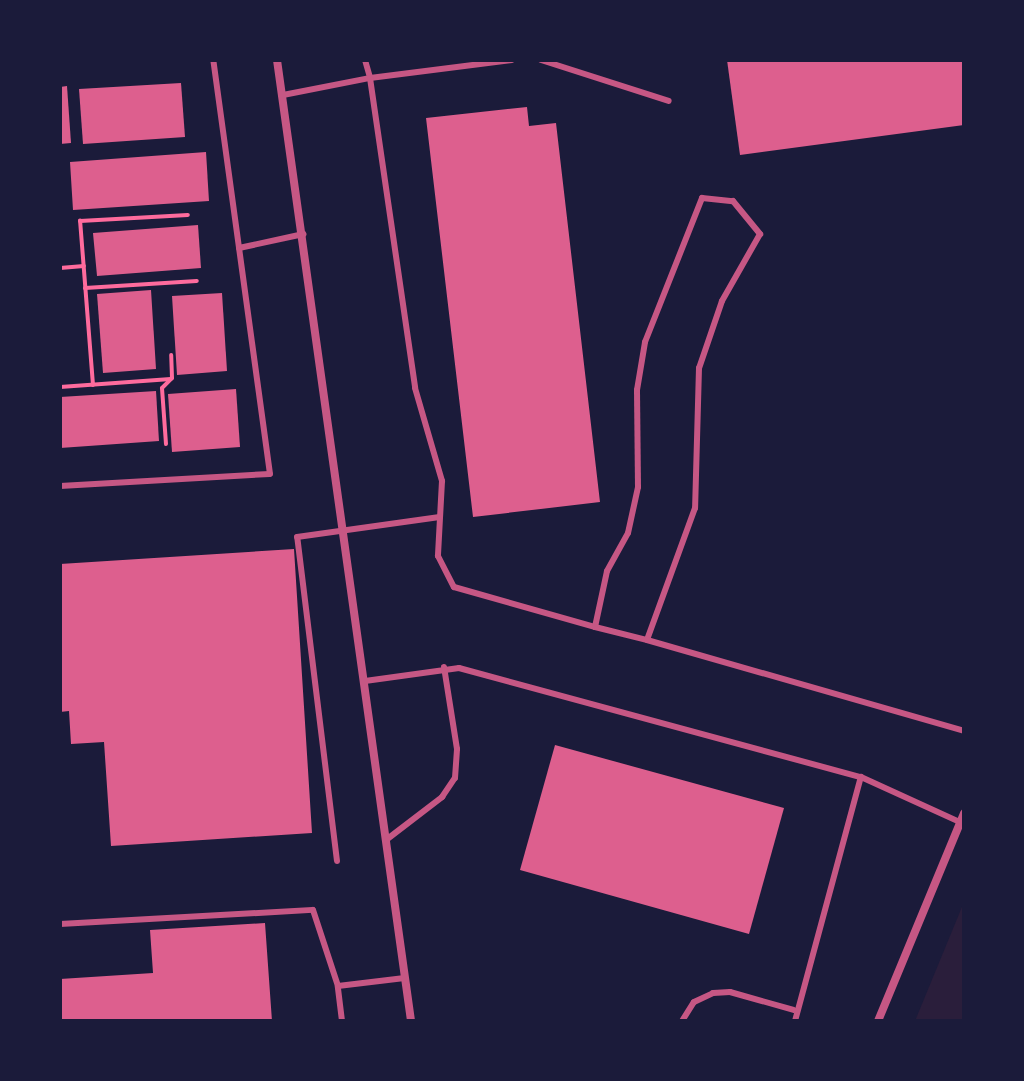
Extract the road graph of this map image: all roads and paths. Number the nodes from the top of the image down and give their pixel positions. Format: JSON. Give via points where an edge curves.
{"nodes":[{"id":1,"x":213,"y":60,"type":"edge"},
{"id":2,"x":277,"y":60,"type":"edge"},
{"id":3,"x":365,"y":60,"type":"edge"},
{"id":4,"x":512,"y":60,"type":"edge"},
{"id":5,"x":541,"y":60,"type":"edge"},
{"id":6,"x":370,"y":78,"type":"junction"},
{"id":7,"x":283,"y":95,"type":"junction"},
{"id":8,"x":669,"y":101,"type":"dead end"},
{"id":9,"x":188,"y":215,"type":"dead end"},
{"id":10,"x":304,"y":234,"type":"junction"},
{"id":11,"x":239,"y":248,"type":"junction"},
{"id":12,"x":84,"y":266,"type":"junction"},
{"id":13,"x":60,"y":268,"type":"edge"},
{"id":14,"x":197,"y":281,"type":"dead end"},
{"id":15,"x":85,"y":288,"type":"junction"},
{"id":16,"x":171,"y":355,"type":"dead end"},
{"id":17,"x":171,"y":379,"type":"junction"},
{"id":18,"x":156,"y":380,"type":"junction"},
{"id":19,"x":93,"y":385,"type":"junction"},
{"id":20,"x":60,"y":387,"type":"edge"},
{"id":21,"x":162,"y":388,"type":"junction"},
{"id":22,"x":166,"y":444,"type":"dead end"},
{"id":23,"x":60,"y":486,"type":"edge"},
{"id":24,"x":440,"y":517,"type":"junction"},
{"id":25,"x":345,"y":534,"type":"junction"},
{"id":26,"x":595,"y":627,"type":"junction"},
{"id":27,"x":647,"y":640,"type":"junction"},
{"id":28,"x":444,"y":667,"type":"junction"},
{"id":29,"x":365,"y":681,"type":"junction"},
{"id":30,"x":964,"y":731,"type":"edge"},
{"id":31,"x":861,"y":777,"type":"junction"},
{"id":32,"x":964,"y":813,"type":"edge"},
{"id":33,"x":963,"y":825,"type":"edge"},
{"id":34,"x":386,"y":840,"type":"junction"},
{"id":35,"x":337,"y":861,"type":"dead end"},
{"id":36,"x":60,"y":924,"type":"edge"},
{"id":37,"x":405,"y":978,"type":"junction"},
{"id":38,"x":338,"y":986,"type":"junction"},
{"id":39,"x":794,"y":1010,"type":"junction"},
{"id":40,"x":684,"y":1020,"type":"edge"},
{"id":41,"x":342,"y":1021,"type":"edge"},
{"id":42,"x":411,"y":1021,"type":"edge"},
{"id":43,"x":795,"y":1021,"type":"edge"},
{"id":44,"x":878,"y":1021,"type":"edge"}],
"edges":[{"from":1,"to":11,"type":"lane"},
{"from":2,"to":7,"type":"street"},
{"from":3,"to":6,"type":"lane"},
{"from":4,"to":6,"type":"lane"},
{"from":5,"to":8,"type":"lane"},
{"from":6,"to":7,"type":"lane"},
{"from":6,"to":24,"type":"lane","via":[[415,388],[442,481]]},
{"from":7,"to":10,"type":"street"},
{"from":9,"to":12,"type":"path","via":[[80,221]]},
{"from":10,"to":11,"type":"lane"},
{"from":10,"to":25,"type":"street"},
{"from":11,"to":23,"type":"lane","via":[[270,474]]},
{"from":12,"to":13,"type":"path"},
{"from":12,"to":15,"type":"path"},
{"from":14,"to":15,"type":"path"},
{"from":15,"to":19,"type":"path"},
{"from":16,"to":17,"type":"path"},
{"from":17,"to":18,"type":"path"},
{"from":17,"to":21,"type":"path"},
{"from":18,"to":19,"type":"path"},
{"from":18,"to":21,"type":"path"},
{"from":19,"to":20,"type":"path"},
{"from":21,"to":22,"type":"path"},
{"from":24,"to":25,"type":"lane"},
{"from":24,"to":26,"type":"lane","via":[[438,556],[454,587]]},
{"from":25,"to":29,"type":"street"},
{"from":25,"to":35,"type":"lane","via":[[297,537]]},
{"from":26,"to":27,"type":"lane"},
{"from":26,"to":27,"type":"lane","via":[[607,571],[628,533],[638,487],[637,390],[645,342],[702,198],[733,201],[760,234],[722,301],[699,368],[695,508]]},
{"from":27,"to":30,"type":"lane"},
{"from":28,"to":29,"type":"lane"},
{"from":28,"to":31,"type":"lane"},
{"from":28,"to":34,"type":"lane","via":[[457,749],[455,778],[442,797]]},
{"from":29,"to":34,"type":"street"},
{"from":31,"to":33,"type":"lane"},
{"from":31,"to":39,"type":"lane"},
{"from":32,"to":33,"type":"street"},
{"from":33,"to":44,"type":"street"},
{"from":34,"to":37,"type":"street"},
{"from":36,"to":38,"type":"lane","via":[[313,910]]},
{"from":37,"to":38,"type":"lane"},
{"from":37,"to":42,"type":"street"},
{"from":38,"to":41,"type":"lane"},
{"from":39,"to":40,"type":"lane","via":[[730,992],[713,993],[694,1002]]},
{"from":39,"to":43,"type":"lane"}]}
